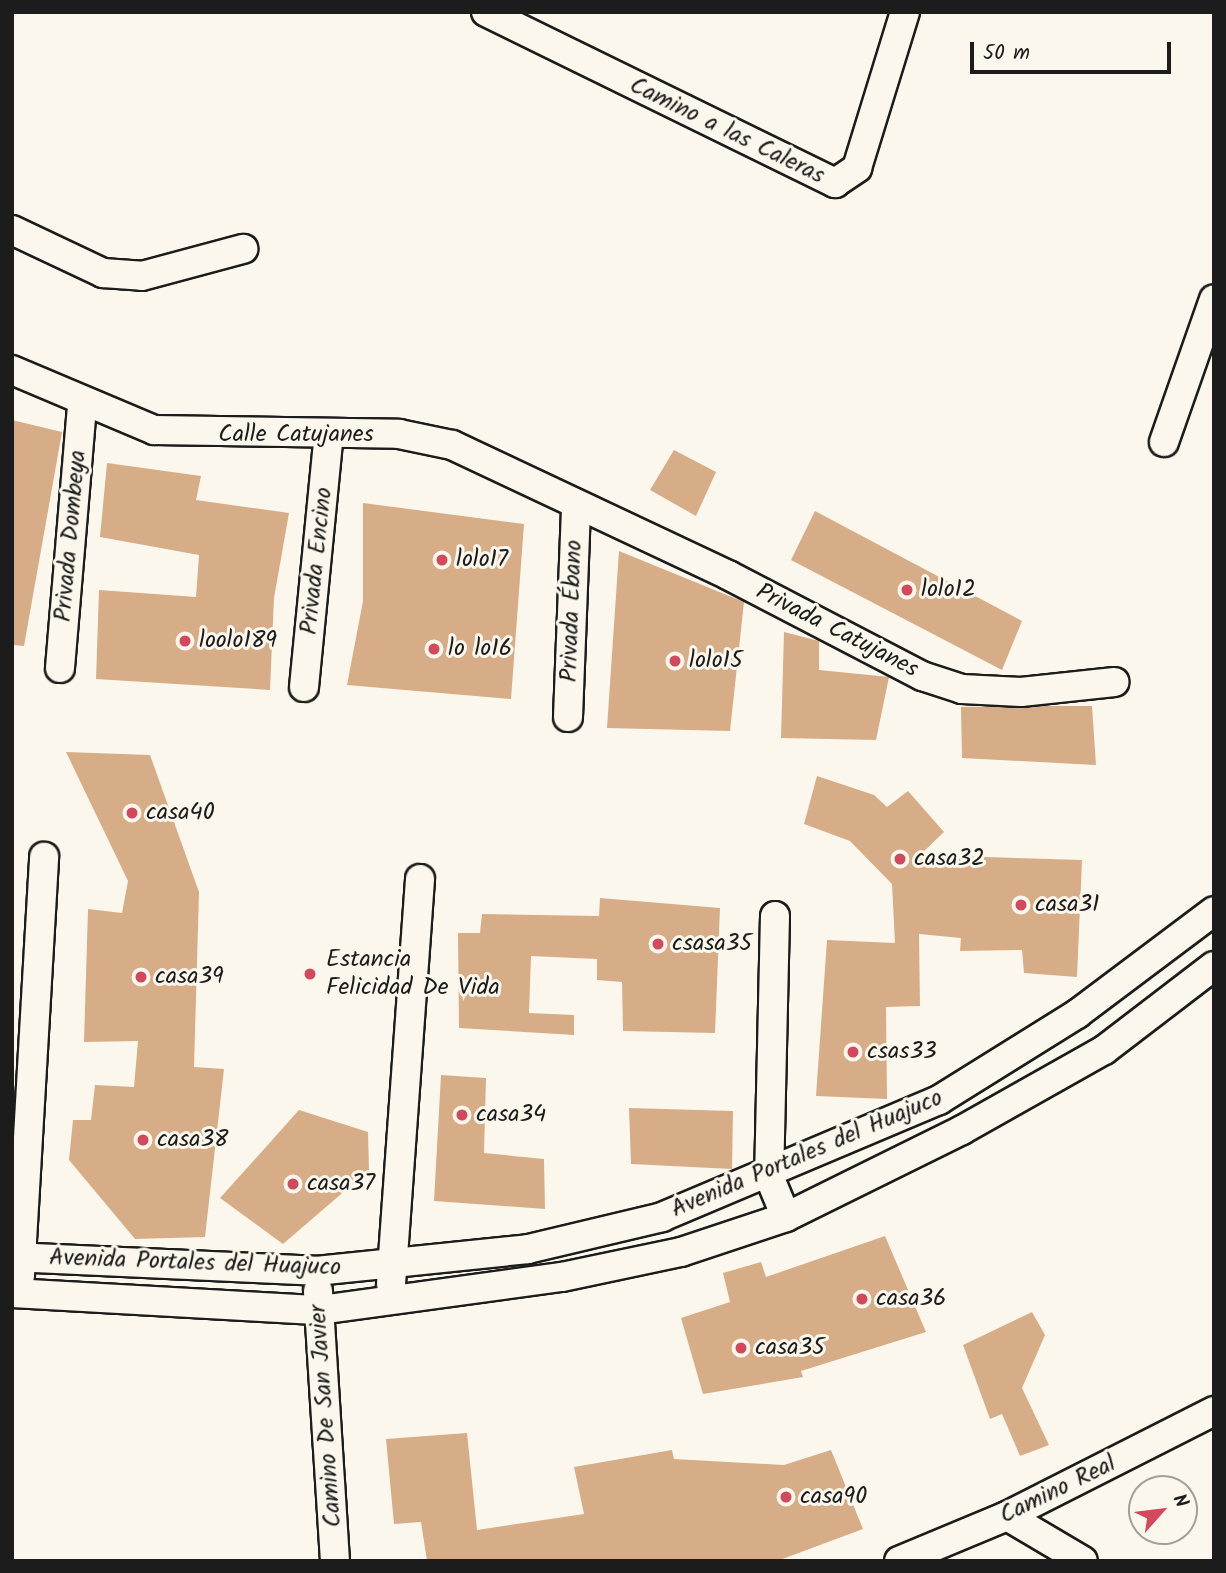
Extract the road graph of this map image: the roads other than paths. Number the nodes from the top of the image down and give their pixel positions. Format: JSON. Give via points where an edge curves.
{"nodes":[{"id":1,"x":486,"y":12,"type":"edge"},
{"id":2,"x":905,"y":12,"type":"edge"},
{"id":3,"x":12,"y":230,"type":"edge"},
{"id":4,"x":243,"y":250,"type":"dead end"},
{"id":5,"x":1214,"y":299,"type":"edge"},
{"id":6,"x":12,"y":370,"type":"edge"},
{"id":7,"x":82,"y":404,"type":"junction"},
{"id":8,"x":329,"y":434,"type":"junction"},
{"id":9,"x":1164,"y":442,"type":"dead end"},
{"id":10,"x":576,"y":505,"type":"junction"},
{"id":11,"x":60,"y":668,"type":"dead end"},
{"id":12,"x":1114,"y":682,"type":"dead end"},
{"id":13,"x":304,"y":687,"type":"dead end"},
{"id":14,"x":568,"y":717,"type":"dead end"},
{"id":15,"x":44,"y":857,"type":"dead end"},
{"id":16,"x":420,"y":878,"type":"dead end"},
{"id":17,"x":775,"y":916,"type":"dead end"},
{"id":18,"x":1210,"y":923,"type":"edge"},
{"id":19,"x":1214,"y":966,"type":"edge"},
{"id":20,"x":769,"y":1176,"type":"junction"},
{"id":21,"x":786,"y":1217,"type":"junction"},
{"id":22,"x":17,"y":1257,"type":"edge"},
{"id":23,"x":390,"y":1265,"type":"junction"},
{"id":24,"x":316,"y":1271,"type":"junction"},
{"id":25,"x":16,"y":1293,"type":"edge"},
{"id":26,"x":393,"y":1301,"type":"junction"},
{"id":27,"x":320,"y":1310,"type":"junction"},
{"id":28,"x":1214,"y":1411,"type":"edge"},
{"id":29,"x":1007,"y":1516,"type":"junction"},
{"id":30,"x":335,"y":1561,"type":"edge"},
{"id":31,"x":899,"y":1561,"type":"edge"},
{"id":32,"x":1083,"y":1561,"type":"edge"}],
"edges":[{"from":1,"to":2,"type":"street","name":"Camino a las Caleras","via":[[835,183],[857,169]]},
{"from":3,"to":4,"type":"street","via":[[103,272],[142,276]]},
{"from":5,"to":9,"type":"street"},
{"from":6,"to":7,"type":"street","name":"Calle Catujanes"},
{"from":7,"to":8,"type":"street","name":"Calle Catujanes","via":[[154,430]]},
{"from":7,"to":11,"type":"street","name":"Privada Dombeya"},
{"from":8,"to":10,"type":"street","name":"Calle Catujanes","via":[[398,434],[452,445]]},
{"from":8,"to":13,"type":"street","name":"Privada Encino"},
{"from":10,"to":12,"type":"street","name":"Privada Catujanes","via":[[922,676],[962,689],[1021,692]]},
{"from":10,"to":14,"type":"street","name":"Privada Ébano"},
{"from":15,"to":22,"type":"street"},
{"from":16,"to":23,"type":"street"},
{"from":17,"to":20,"type":"street"},
{"from":18,"to":20,"type":"street","name":"Avenida Portales del Huajuco","via":[[939,1100]]},
{"from":19,"to":21,"type":"street","name":"Avenida Portales del Huajuco","via":[[1104,1050],[962,1130]]},
{"from":20,"to":21,"type":"street"},
{"from":20,"to":23,"type":"street","name":"Avenida Portales del Huajuco","via":[[662,1217],[542,1246]]},
{"from":21,"to":26,"type":"street","name":"Avenida Portales del Huajuco","via":[[681,1252]]},
{"from":22,"to":24,"type":"street","name":"Avenida Portales del Huajuco"},
{"from":22,"to":25,"type":"street"},
{"from":23,"to":24,"type":"street","name":"Avenida Portales del Huajuco"},
{"from":23,"to":26,"type":"street"},
{"from":24,"to":27,"type":"street","name":"Camino De San Javier"},
{"from":25,"to":27,"type":"street","name":"Avenida Portales del Huajuco"},
{"from":26,"to":27,"type":"street","name":"Avenida Portales del Huajuco"},
{"from":27,"to":30,"type":"street","name":"Camino De San Javier"},
{"from":28,"to":29,"type":"street","name":"Camino Real"},
{"from":29,"to":31,"type":"street","name":"Camino Real"},
{"from":29,"to":32,"type":"street"}]}
